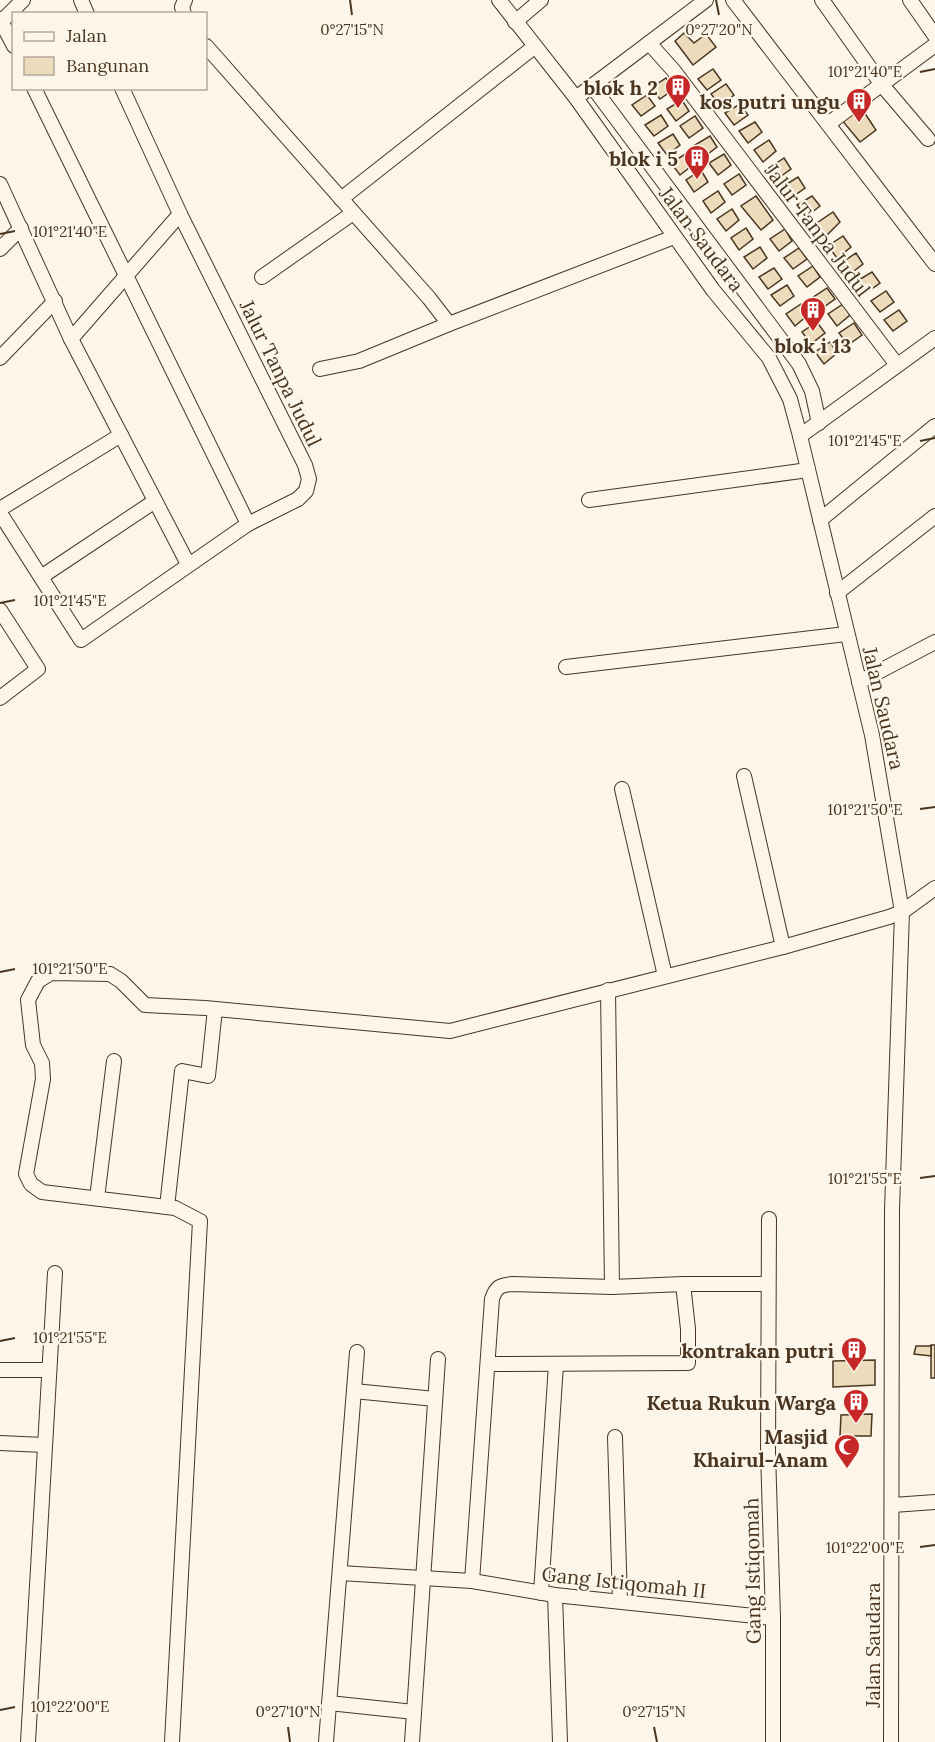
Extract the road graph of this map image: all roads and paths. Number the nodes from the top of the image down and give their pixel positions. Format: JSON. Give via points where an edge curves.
{"nodes":[{"id":1,"x":23,"y":0,"type":"edge"},
{"id":2,"x":499,"y":0,"type":"edge"},
{"id":3,"x":541,"y":0,"type":"edge"},
{"id":4,"x":706,"y":0,"type":"edge"},
{"id":5,"x":733,"y":0,"type":"edge"},
{"id":6,"x":822,"y":0,"type":"edge"},
{"id":7,"x":910,"y":0,"type":"edge"},
{"id":8,"x":0,"y":21,"type":"edge"},
{"id":9,"x":515,"y":21,"type":"junction"},
{"id":10,"x":935,"y":36,"type":"edge"},
{"id":11,"x":12,"y":42,"type":"edge"},
{"id":12,"x":649,"y":43,"type":"junction"},
{"id":13,"x":935,"y":45,"type":"edge"},
{"id":14,"x":207,"y":47,"type":"edge"},
{"id":15,"x":534,"y":47,"type":"junction"},
{"id":16,"x":882,"y":85,"type":"junction"},
{"id":17,"x":592,"y":86,"type":"junction"},
{"id":18,"x":35,"y":90,"type":"edge"},
{"id":19,"x":123,"y":90,"type":"edge"},
{"id":20,"x":576,"y":98,"type":"junction"},
{"id":21,"x":828,"y":124,"type":"junction"},
{"id":22,"x":928,"y":139,"type":"dead end"},
{"id":23,"x":0,"y":184,"type":"edge"},
{"id":24,"x":340,"y":199,"type":"junction"},
{"id":25,"x":353,"y":213,"type":"junction"},
{"id":26,"x":180,"y":214,"type":"junction"},
{"id":27,"x":21,"y":228,"type":"junction"},
{"id":28,"x":674,"y":237,"type":"junction"},
{"id":29,"x":0,"y":249,"type":"edge"},
{"id":30,"x":935,"y":264,"type":"edge"},
{"id":31,"x":732,"y":274,"type":"junction"},
{"id":32,"x":127,"y":276,"type":"junction"},
{"id":33,"x":262,"y":277,"type":"dead end"},
{"id":34,"x":713,"y":290,"type":"junction"},
{"id":35,"x":55,"y":301,"type":"junction"},
{"id":36,"x":449,"y":324,"type":"junction"},
{"id":37,"x":935,"y":338,"type":"edge"},
{"id":38,"x":71,"y":339,"type":"junction"},
{"id":39,"x":0,"y":358,"type":"edge"},
{"id":40,"x":897,"y":365,"type":"junction"},
{"id":41,"x":320,"y":369,"type":"dead end"},
{"id":42,"x":819,"y":423,"type":"junction"},
{"id":43,"x":935,"y":426,"type":"edge"},
{"id":44,"x":121,"y":435,"type":"junction"},
{"id":45,"x":800,"y":436,"type":"junction"},
{"id":46,"x":808,"y":470,"type":"junction"},
{"id":47,"x":589,"y":500,"type":"dead end"},
{"id":48,"x":155,"y":501,"type":"junction"},
{"id":49,"x":0,"y":511,"type":"edge"},
{"id":50,"x":935,"y":516,"type":"edge"},
{"id":51,"x":820,"y":520,"type":"junction"},
{"id":52,"x":248,"y":524,"type":"junction"},
{"id":53,"x":188,"y":564,"type":"junction"},
{"id":54,"x":41,"y":577,"type":"junction"},
{"id":55,"x":837,"y":593,"type":"junction"},
{"id":56,"x":0,"y":610,"type":"edge"},
{"id":57,"x":846,"y":634,"type":"junction"},
{"id":58,"x":935,"y":642,"type":"edge"},
{"id":59,"x":566,"y":667,"type":"dead end"},
{"id":60,"x":859,"y":682,"type":"junction"},
{"id":61,"x":0,"y":698,"type":"edge"},
{"id":62,"x":744,"y":776,"type":"dead end"},
{"id":63,"x":622,"y":789,"type":"dead end"},
{"id":64,"x":935,"y":888,"type":"edge"},
{"id":65,"x":902,"y":912,"type":"junction"},
{"id":66,"x":783,"y":948,"type":"junction"},
{"id":67,"x":665,"y":976,"type":"junction"},
{"id":68,"x":608,"y":990,"type":"junction"},
{"id":69,"x":215,"y":1009,"type":"junction"},
{"id":70,"x":114,"y":1060,"type":"dead end"},
{"id":71,"x":97,"y":1198,"type":"junction"},
{"id":72,"x":167,"y":1207,"type":"junction"},
{"id":73,"x":769,"y":1220,"type":"dead end"},
{"id":74,"x":55,"y":1273,"type":"dead end"},
{"id":75,"x":683,"y":1284,"type":"junction"},
{"id":76,"x":768,"y":1284,"type":"junction"},
{"id":77,"x":612,"y":1287,"type":"junction"},
{"id":78,"x":357,"y":1352,"type":"dead end"},
{"id":79,"x":438,"y":1359,"type":"dead end"},
{"id":80,"x":488,"y":1364,"type":"junction"},
{"id":81,"x":556,"y":1364,"type":"junction"},
{"id":82,"x":0,"y":1370,"type":"edge"},
{"id":83,"x":49,"y":1370,"type":"junction"},
{"id":84,"x":354,"y":1391,"type":"junction"},
{"id":85,"x":435,"y":1399,"type":"junction"},
{"id":86,"x":615,"y":1437,"type":"dead end"},
{"id":87,"x":0,"y":1443,"type":"edge"},
{"id":88,"x":44,"y":1445,"type":"junction"},
{"id":89,"x":935,"y":1502,"type":"edge"},
{"id":90,"x":893,"y":1505,"type":"junction"},
{"id":91,"x":340,"y":1573,"type":"junction"},
{"id":92,"x":422,"y":1578,"type":"junction"},
{"id":93,"x":472,"y":1581,"type":"junction"},
{"id":94,"x":548,"y":1594,"type":"junction"},
{"id":95,"x":620,"y":1601,"type":"junction"},
{"id":96,"x":773,"y":1618,"type":"junction"},
{"id":97,"x":329,"y":1702,"type":"junction"},
{"id":98,"x":414,"y":1712,"type":"junction"},
{"id":99,"x":28,"y":1742,"type":"edge"},
{"id":100,"x":172,"y":1742,"type":"edge"},
{"id":101,"x":326,"y":1742,"type":"edge"},
{"id":102,"x":412,"y":1742,"type":"edge"},
{"id":103,"x":561,"y":1742,"type":"edge"},
{"id":104,"x":773,"y":1742,"type":"edge"},
{"id":105,"x":891,"y":1742,"type":"edge"}],
"edges":[{"from":1,"to":8,"type":"street"},
{"from":2,"to":9,"type":"street","name":"Jalan Saudara"},
{"from":3,"to":9,"type":"street"},
{"from":4,"to":12,"type":"street"},
{"from":5,"to":21,"type":"street"},
{"from":6,"to":16,"type":"street"},
{"from":7,"to":10,"type":"street"},
{"from":8,"to":11,"type":"street"},
{"from":9,"to":15,"type":"street","name":"Jalan Saudara"},
{"from":12,"to":17,"type":"street"},
{"from":12,"to":40,"type":"street","name":"Jalur Tanpa Judul"},
{"from":13,"to":16,"type":"street"},
{"from":14,"to":24,"type":"street"},
{"from":15,"to":20,"type":"street","name":"Jalan Saudara"},
{"from":15,"to":24,"type":"street"},
{"from":16,"to":21,"type":"street"},
{"from":16,"to":22,"type":"street"},
{"from":17,"to":20,"type":"street"},
{"from":17,"to":31,"type":"street"},
{"from":18,"to":32,"type":"street"},
{"from":19,"to":26,"type":"street","name":"Jalur Tanpa Judul"},
{"from":20,"to":28,"type":"street","name":"Jalan Saudara"},
{"from":21,"to":30,"type":"street"},
{"from":23,"to":27,"type":"street"},
{"from":24,"to":25,"type":"street"},
{"from":25,"to":33,"type":"street"},
{"from":25,"to":36,"type":"street"},
{"from":26,"to":32,"type":"street"},
{"from":26,"to":52,"type":"street","name":"Jalur Tanpa Judul","via":[[309,479],[306,491],[298,499]]},
{"from":27,"to":29,"type":"street"},
{"from":27,"to":35,"type":"street"},
{"from":28,"to":34,"type":"street","name":"Jalan Saudara"},
{"from":28,"to":36,"type":"street"},
{"from":31,"to":34,"type":"street"},
{"from":31,"to":42,"type":"street","via":[[799,364],[812,391]]},
{"from":32,"to":38,"type":"street"},
{"from":32,"to":52,"type":"street"},
{"from":34,"to":45,"type":"street","name":"Jalan Saudara","via":[[769,358],[790,399]]},
{"from":35,"to":38,"type":"street"},
{"from":35,"to":39,"type":"street"},
{"from":36,"to":41,"type":"street","via":[[359,361]]},
{"from":37,"to":40,"type":"street"},
{"from":38,"to":44,"type":"street"},
{"from":40,"to":42,"type":"street"},
{"from":42,"to":45,"type":"street"},
{"from":43,"to":51,"type":"street"},
{"from":44,"to":48,"type":"street"},
{"from":44,"to":49,"type":"street","name":"Jalur Tanpa Judul"},
{"from":45,"to":46,"type":"street","name":"Jalan Saudara"},
{"from":46,"to":47,"type":"street"},
{"from":46,"to":51,"type":"street","name":"Jalan Saudara"},
{"from":48,"to":53,"type":"street"},
{"from":48,"to":54,"type":"street"},
{"from":49,"to":54,"type":"street","name":"Jalur Tanpa Judul"},
{"from":50,"to":55,"type":"street"},
{"from":51,"to":55,"type":"street","name":"Jalan Saudara"},
{"from":52,"to":53,"type":"street","name":"Jalur Tanpa Judul"},
{"from":53,"to":54,"type":"street","name":"Jalur Tanpa Judul","via":[[81,640]]},
{"from":55,"to":57,"type":"street","name":"Jalan Saudara"},
{"from":56,"to":61,"type":"street","via":[[38,669]]},
{"from":57,"to":59,"type":"street"},
{"from":57,"to":60,"type":"street","name":"Jalan Saudara"},
{"from":58,"to":60,"type":"street"},
{"from":60,"to":65,"type":"street","name":"Jalan Saudara"},
{"from":62,"to":66,"type":"street"},
{"from":63,"to":67,"type":"street"},
{"from":64,"to":65,"type":"street"},
{"from":65,"to":66,"type":"street"},
{"from":65,"to":90,"type":"street","name":"Jalan Saudara","via":[[892,1210]]},
{"from":66,"to":67,"type":"street"},
{"from":67,"to":68,"type":"street"},
{"from":68,"to":69,"type":"street","via":[[450,1031]]},
{"from":68,"to":77,"type":"street"},
{"from":69,"to":71,"type":"street","via":[[145,1005],[110,974],[51,973],[38,981],[28,1000],[33,1045],[42,1063],[43,1079],[26,1174],[42,1192]]},
{"from":69,"to":72,"type":"street","via":[[208,1076],[182,1071]]},
{"from":70,"to":71,"type":"street"},
{"from":71,"to":72,"type":"street"},
{"from":72,"to":100,"type":"street","via":[[200,1221]]},
{"from":73,"to":76,"type":"street","name":"Gang Istiqomah"},
{"from":74,"to":83,"type":"street"},
{"from":75,"to":76,"type":"street"},
{"from":75,"to":77,"type":"street"},
{"from":75,"to":81,"type":"street","via":[[688,1363]]},
{"from":76,"to":96,"type":"street","name":"Gang Istiqomah"},
{"from":77,"to":80,"type":"street","via":[[500,1285],[492,1299]]},
{"from":78,"to":84,"type":"street"},
{"from":79,"to":85,"type":"street"},
{"from":80,"to":81,"type":"street"},
{"from":80,"to":93,"type":"street"},
{"from":81,"to":94,"type":"street"},
{"from":82,"to":83,"type":"street"},
{"from":83,"to":88,"type":"street"},
{"from":84,"to":85,"type":"street"},
{"from":84,"to":91,"type":"street"},
{"from":85,"to":92,"type":"street"},
{"from":86,"to":95,"type":"street"},
{"from":87,"to":88,"type":"street"},
{"from":88,"to":99,"type":"street"},
{"from":89,"to":90,"type":"street"},
{"from":90,"to":105,"type":"street","name":"Jalan Saudara"},
{"from":91,"to":92,"type":"street","name":"Gang Istiqomah II"},
{"from":91,"to":97,"type":"street"},
{"from":92,"to":93,"type":"street","name":"Gang Istiqomah II"},
{"from":92,"to":98,"type":"street"},
{"from":93,"to":94,"type":"street","name":"Gang Istiqomah II"},
{"from":94,"to":95,"type":"street","name":"Gang Istiqomah II"},
{"from":94,"to":103,"type":"street"},
{"from":95,"to":96,"type":"street","name":"Gang Istiqomah II"},
{"from":96,"to":104,"type":"street","name":"Gang Istiqomah"},
{"from":97,"to":98,"type":"street"},
{"from":97,"to":101,"type":"street"},
{"from":98,"to":102,"type":"street"}]}
